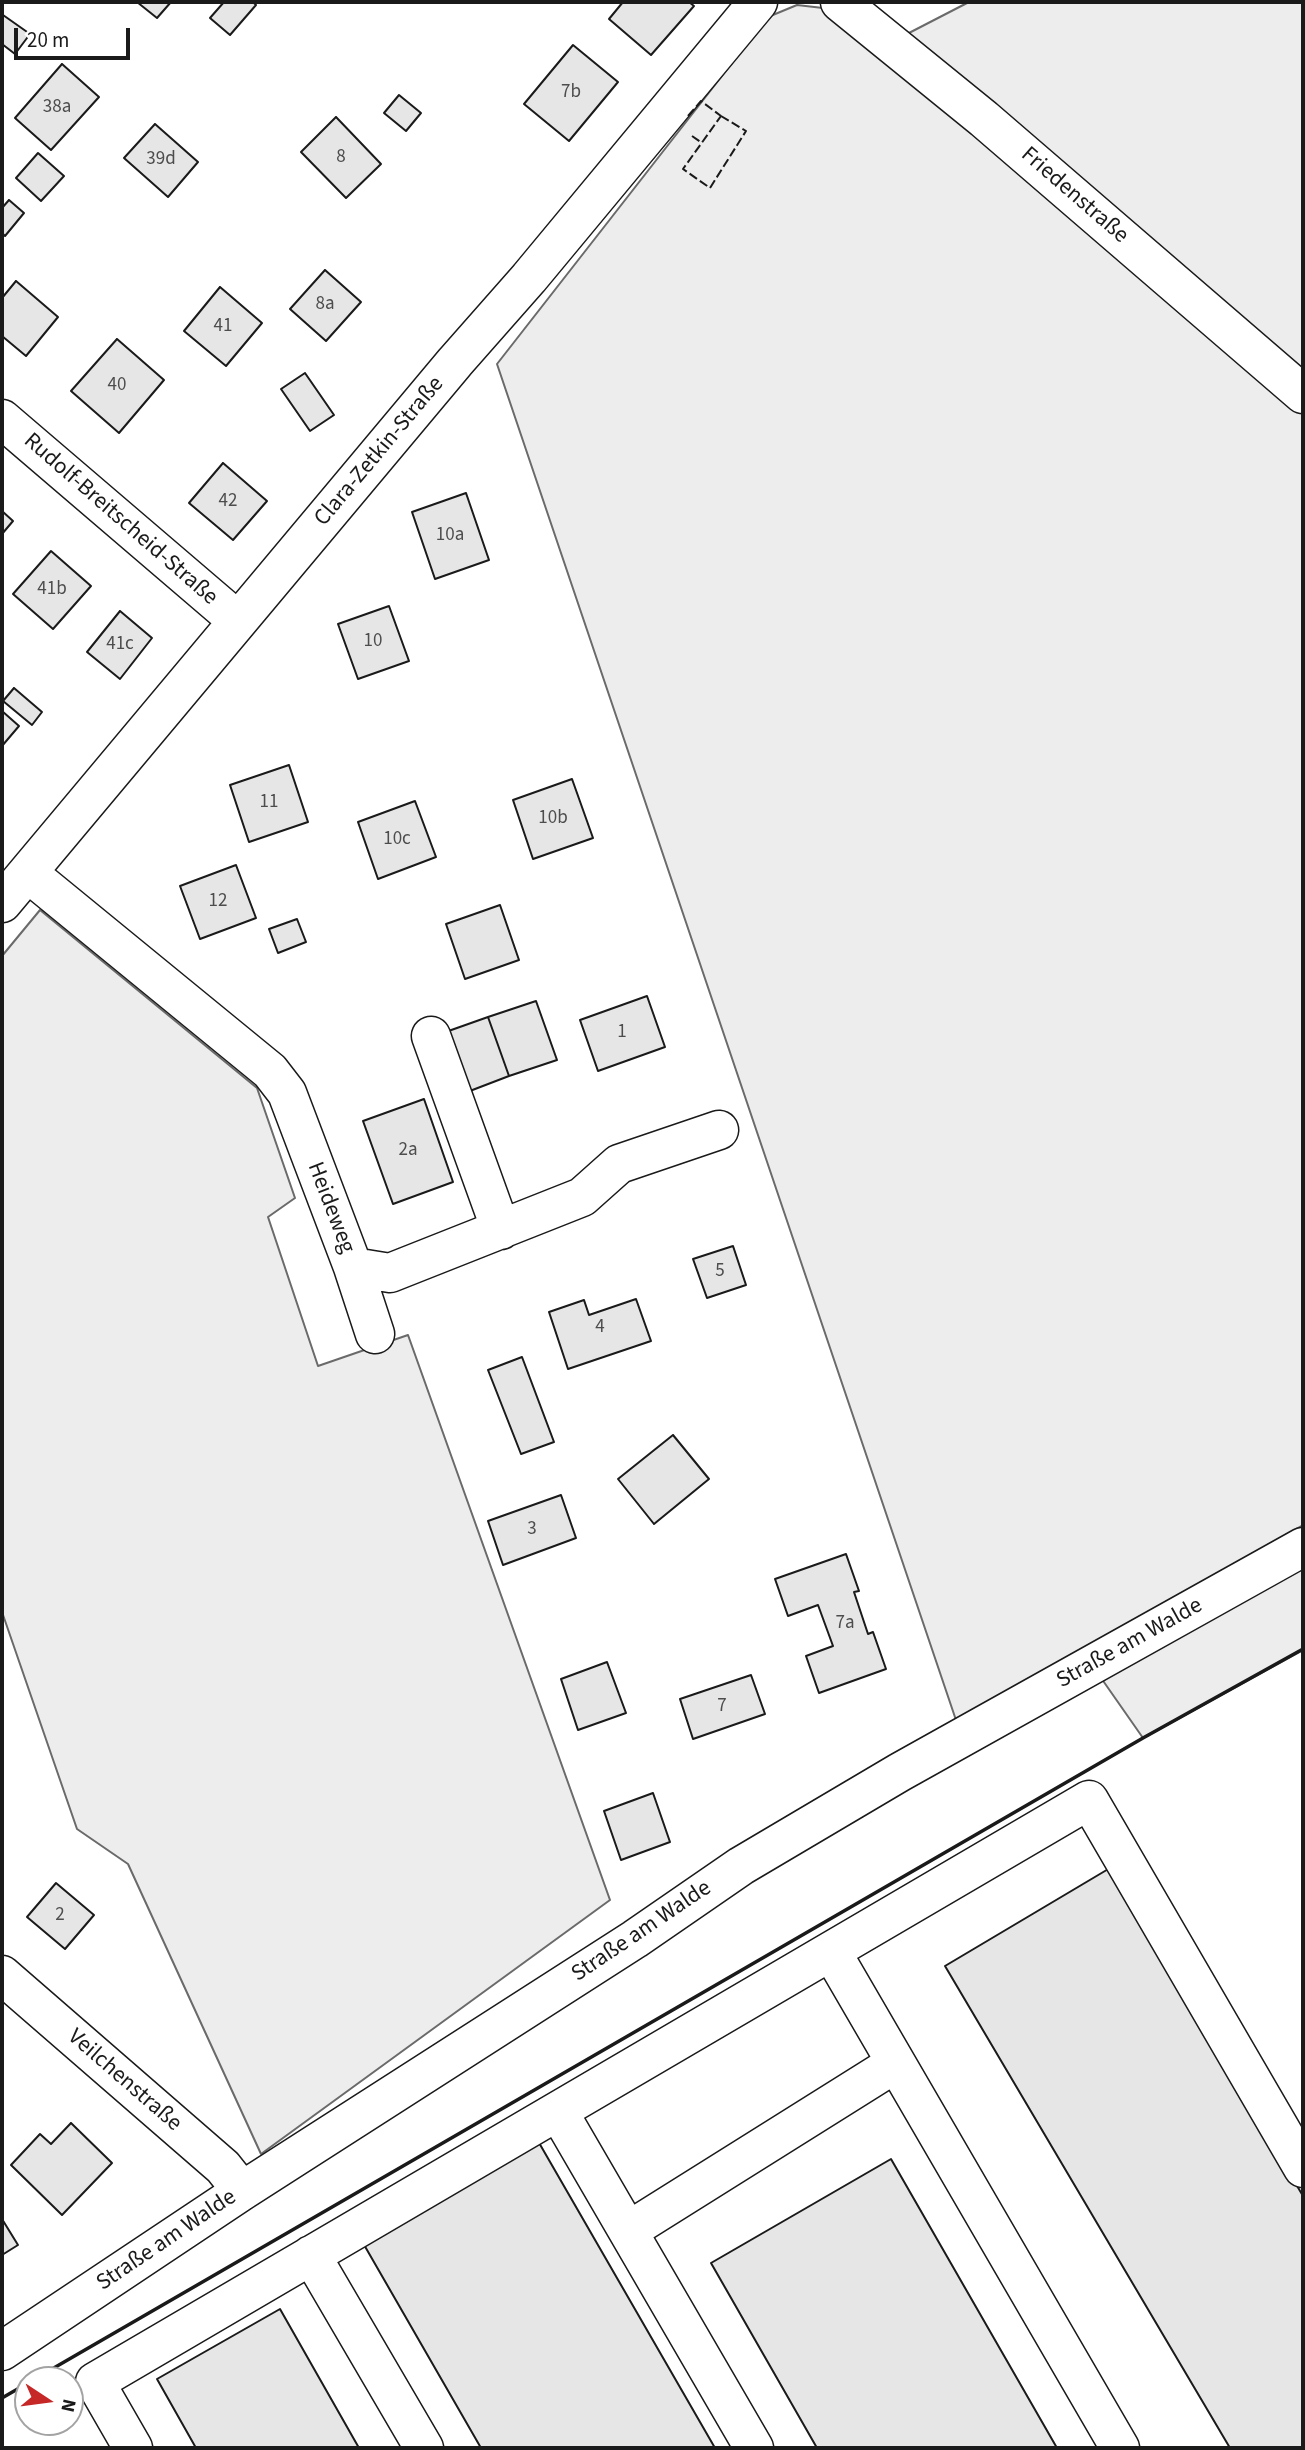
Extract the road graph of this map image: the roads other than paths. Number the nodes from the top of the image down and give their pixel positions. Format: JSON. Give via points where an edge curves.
{"nodes":[{"id":1,"x":758,"y":2,"type":"edge"},
{"id":2,"x":840,"y":2,"type":"edge"},
{"id":3,"x":1303,"y":394,"type":"edge"},
{"id":4,"x":2,"y":419,"type":"edge"},
{"id":5,"x":238,"y":621,"type":"junction"},
{"id":6,"x":27,"y":873,"type":"junction"},
{"id":7,"x":2,"y":903,"type":"edge"},
{"id":8,"x":431,"y":1036,"type":"dead end"},
{"id":9,"x":719,"y":1130,"type":"dead end"},
{"id":10,"x":501,"y":1230,"type":"junction"},
{"id":11,"x":353,"y":1267,"type":"junction"},
{"id":12,"x":375,"y":1334,"type":"dead end"},
{"id":13,"x":1303,"y":1546,"type":"edge"},
{"id":14,"x":831,"y":1951,"type":"junction"},
{"id":15,"x":2,"y":1975,"type":"edge"},
{"id":16,"x":896,"y":2063,"type":"junction"},
{"id":17,"x":558,"y":2110,"type":"junction"},
{"id":18,"x":1303,"y":2168,"type":"edge"},
{"id":19,"x":242,"y":2191,"type":"junction"},
{"id":20,"x":628,"y":2231,"type":"junction"},
{"id":21,"x":311,"y":2255,"type":"junction"},
{"id":22,"x":2,"y":2351,"type":"edge"},
{"id":23,"x":133,"y":2448,"type":"edge"},
{"id":24,"x":424,"y":2448,"type":"edge"},
{"id":25,"x":754,"y":2448,"type":"edge"},
{"id":26,"x":1120,"y":2448,"type":"edge"}],
"edges":[{"from":1,"to":5,"type":"street","name":"Clara-Zetkin-Straße"},
{"from":2,"to":3,"type":"street","name":"Friedenstraße","via":[[984,119]]},
{"from":4,"to":5,"type":"street","name":"Rudolf-Breitscheid-Straße"},
{"from":5,"to":6,"type":"street","name":"Clara-Zetkin-Straße"},
{"from":6,"to":7,"type":"street","name":"Clara-Zetkin-Straße"},
{"from":6,"to":11,"type":"street","name":"Heideweg","via":[[270,1071],[287,1093]]},
{"from":8,"to":10,"type":"street"},
{"from":9,"to":10,"type":"street","name":"Heideweg","via":[[620,1164],[582,1197]]},
{"from":10,"to":11,"type":"street","name":"Heideweg","via":[[390,1273]]},
{"from":11,"to":12,"type":"street"},
{"from":13,"to":19,"type":"street","name":"Straße am Walde","via":[[741,1866]]},
{"from":14,"to":16,"type":"street"},
{"from":14,"to":17,"type":"street"},
{"from":14,"to":18,"type":"street","via":[[1089,1800]]},
{"from":15,"to":19,"type":"street","name":"Veilchenstraße","via":[[223,2167]]},
{"from":16,"to":20,"type":"street"},
{"from":16,"to":26,"type":"street"},
{"from":17,"to":20,"type":"street"},
{"from":17,"to":21,"type":"street"},
{"from":19,"to":22,"type":"street","name":"Straße am Walde"},
{"from":20,"to":25,"type":"street"},
{"from":21,"to":23,"type":"street","via":[[95,2382]]},
{"from":21,"to":24,"type":"street"}]}
